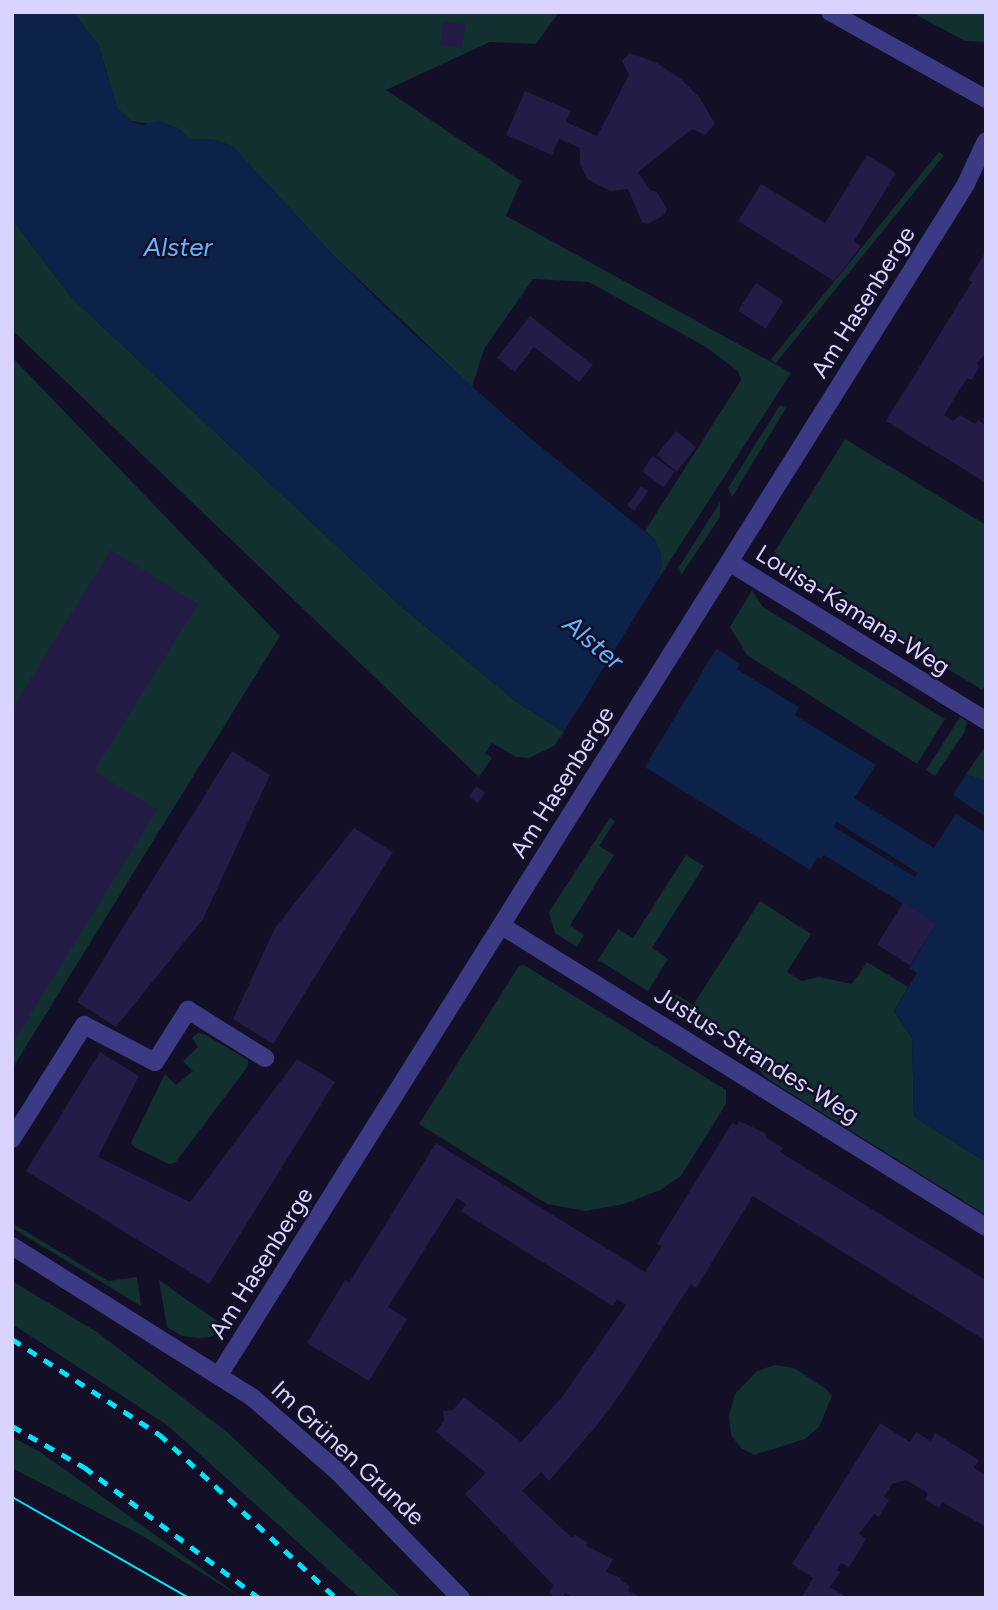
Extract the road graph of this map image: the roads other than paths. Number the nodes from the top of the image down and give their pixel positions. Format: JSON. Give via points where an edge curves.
{"nodes":[{"id":1,"x":830,"y":12,"type":"edge"},
{"id":2,"x":986,"y":99,"type":"edge"},
{"id":3,"x":986,"y":141,"type":"edge"},
{"id":4,"x":729,"y":562,"type":"junction"},
{"id":5,"x":986,"y":721,"type":"edge"},
{"id":6,"x":502,"y":926,"type":"junction"},
{"id":7,"x":265,"y":1058,"type":"dead end"},
{"id":8,"x":12,"y":1139,"type":"edge"},
{"id":9,"x":986,"y":1227,"type":"edge"},
{"id":10,"x":12,"y":1246,"type":"edge"},
{"id":11,"x":219,"y":1376,"type":"junction"},
{"id":12,"x":461,"y":1598,"type":"edge"}],
"edges":[{"from":1,"to":2,"type":"street"},
{"from":3,"to":4,"type":"street","name":"Am Hasenberge","via":[[966,184]]},
{"from":4,"to":5,"type":"street","name":"Louisa-Kamana-Weg"},
{"from":4,"to":6,"type":"street","name":"Am Hasenberge"},
{"from":6,"to":9,"type":"street","name":"Justus-Strandes-Weg"},
{"from":6,"to":11,"type":"street","name":"Am Hasenberge"},
{"from":7,"to":8,"type":"street","via":[[188,1010],[155,1062],[83,1024]]},
{"from":10,"to":11,"type":"street","name":"Im Grünen Grunde"},
{"from":11,"to":12,"type":"street","name":"Im Grünen Grunde","via":[[299,1435]]}]}
